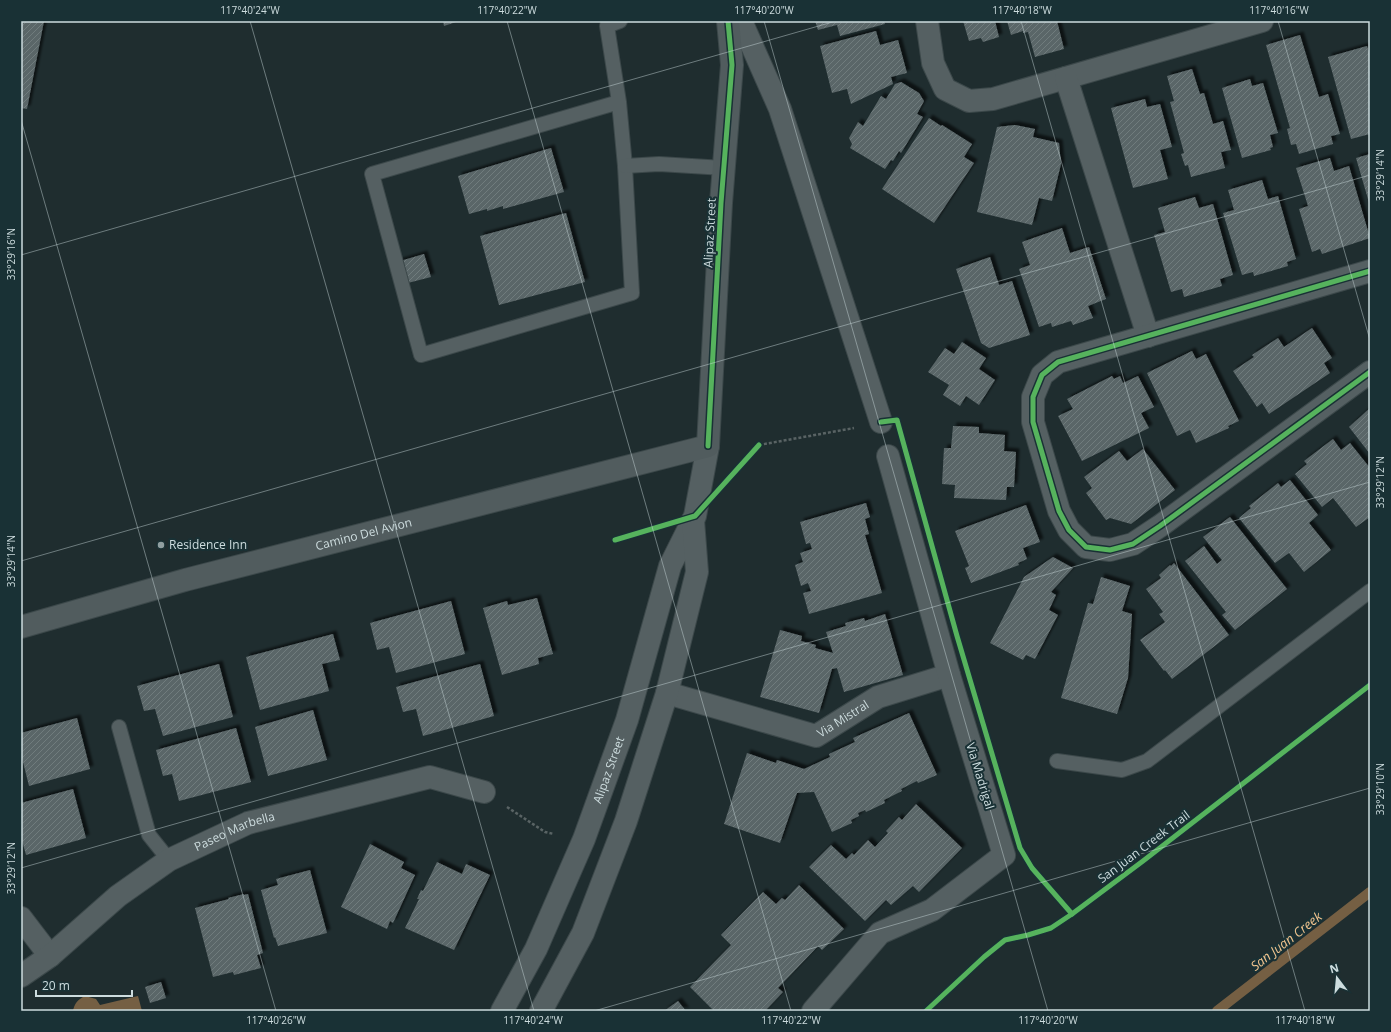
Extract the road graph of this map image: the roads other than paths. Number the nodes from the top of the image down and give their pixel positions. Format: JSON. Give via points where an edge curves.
{"nodes":[{"id":1,"x":620,"y":21,"type":"edge"},
{"id":2,"x":728,"y":21,"type":"edge"},
{"id":3,"x":741,"y":21,"type":"edge"},
{"id":4,"x":927,"y":21,"type":"edge"},
{"id":5,"x":1262,"y":21,"type":"edge"},
{"id":6,"x":1066,"y":78,"type":"junction"},
{"id":7,"x":619,"y":102,"type":"junction"},
{"id":8,"x":625,"y":166,"type":"junction"},
{"id":9,"x":724,"y":168,"type":"junction"},
{"id":10,"x":1370,"y":271,"type":"edge"},
{"id":11,"x":1148,"y":336,"type":"junction"},
{"id":12,"x":1370,"y":372,"type":"edge"},
{"id":13,"x":882,"y":422,"type":"road end"},
{"id":14,"x":708,"y":446,"type":"junction"},
{"id":15,"x":888,"y":456,"type":"dead end"},
{"id":16,"x":694,"y":520,"type":"junction"},
{"id":17,"x":1370,"y":591,"type":"edge"},
{"id":18,"x":21,"y":627,"type":"edge"},
{"id":19,"x":949,"y":675,"type":"junction"},
{"id":20,"x":667,"y":693,"type":"junction"},
{"id":21,"x":119,"y":727,"type":"dead end"},
{"id":22,"x":1057,"y":761,"type":"dead end"},
{"id":23,"x":484,"y":792,"type":"road end"},
{"id":24,"x":169,"y":860,"type":"junction"},
{"id":25,"x":21,"y":918,"type":"edge"},
{"id":26,"x":50,"y":956,"type":"junction"},
{"id":27,"x":21,"y":976,"type":"edge"},
{"id":28,"x":502,"y":1011,"type":"edge"},
{"id":29,"x":541,"y":1011,"type":"edge"},
{"id":30,"x":813,"y":1011,"type":"edge"}],
"edges":[{"from":1,"to":7,"type":"lane","via":[[607,26]]},
{"from":2,"to":9,"type":"main road","name":"Alipaz Street","via":[[732,65]]},
{"from":3,"to":13,"type":"street","via":[[780,109]]},
{"from":4,"to":6,"type":"street","via":[[933,63],[945,89],[969,102],[993,99]]},
{"from":5,"to":6,"type":"street"},
{"from":6,"to":11,"type":"street"},
{"from":7,"to":8,"type":"lane"},
{"from":7,"to":8,"type":"lane","via":[[372,174],[421,355],[632,293]]},
{"from":8,"to":9,"type":"lane","via":[[659,164]]},
{"from":9,"to":14,"type":"main road","name":"Alipaz Street"},
{"from":10,"to":11,"type":"street"},
{"from":11,"to":12,"type":"street","via":[[1058,362],[1042,375],[1034,397],[1033,422],[1059,511],[1069,530],[1086,547],[1110,550],[1133,544]]},
{"from":14,"to":16,"type":"street","name":"Alipaz Street"},
{"from":14,"to":18,"type":"main road","name":"Camino Del Avion","via":[[185,580]]},
{"from":15,"to":19,"type":"street","name":"Via Madrigal"},
{"from":16,"to":20,"type":"street","name":"Alipaz Street","via":[[697,572]]},
{"from":16,"to":28,"type":"street","name":"Alipaz Street","via":[[670,566],[627,720],[584,839],[536,949]]},
{"from":17,"to":22,"type":"lane","via":[[1147,761],[1122,770]]},
{"from":19,"to":20,"type":"street","name":"Via Mistral","via":[[878,697],[816,736]]},
{"from":19,"to":30,"type":"street","name":"Via Madrigal","via":[[1004,855],[932,910],[880,933]]},
{"from":20,"to":29,"type":"street","name":"Alipaz Street","via":[[626,821],[583,933]]},
{"from":21,"to":24,"type":"lane","via":[[149,835]]},
{"from":23,"to":24,"type":"street","name":"Paseo Marbella","via":[[430,778],[248,824]]},
{"from":24,"to":26,"type":"street","name":"Paseo Marbella","via":[[118,896]]},
{"from":25,"to":26,"type":"street"},
{"from":26,"to":27,"type":"street","name":"Paseo Marbella"}]}
